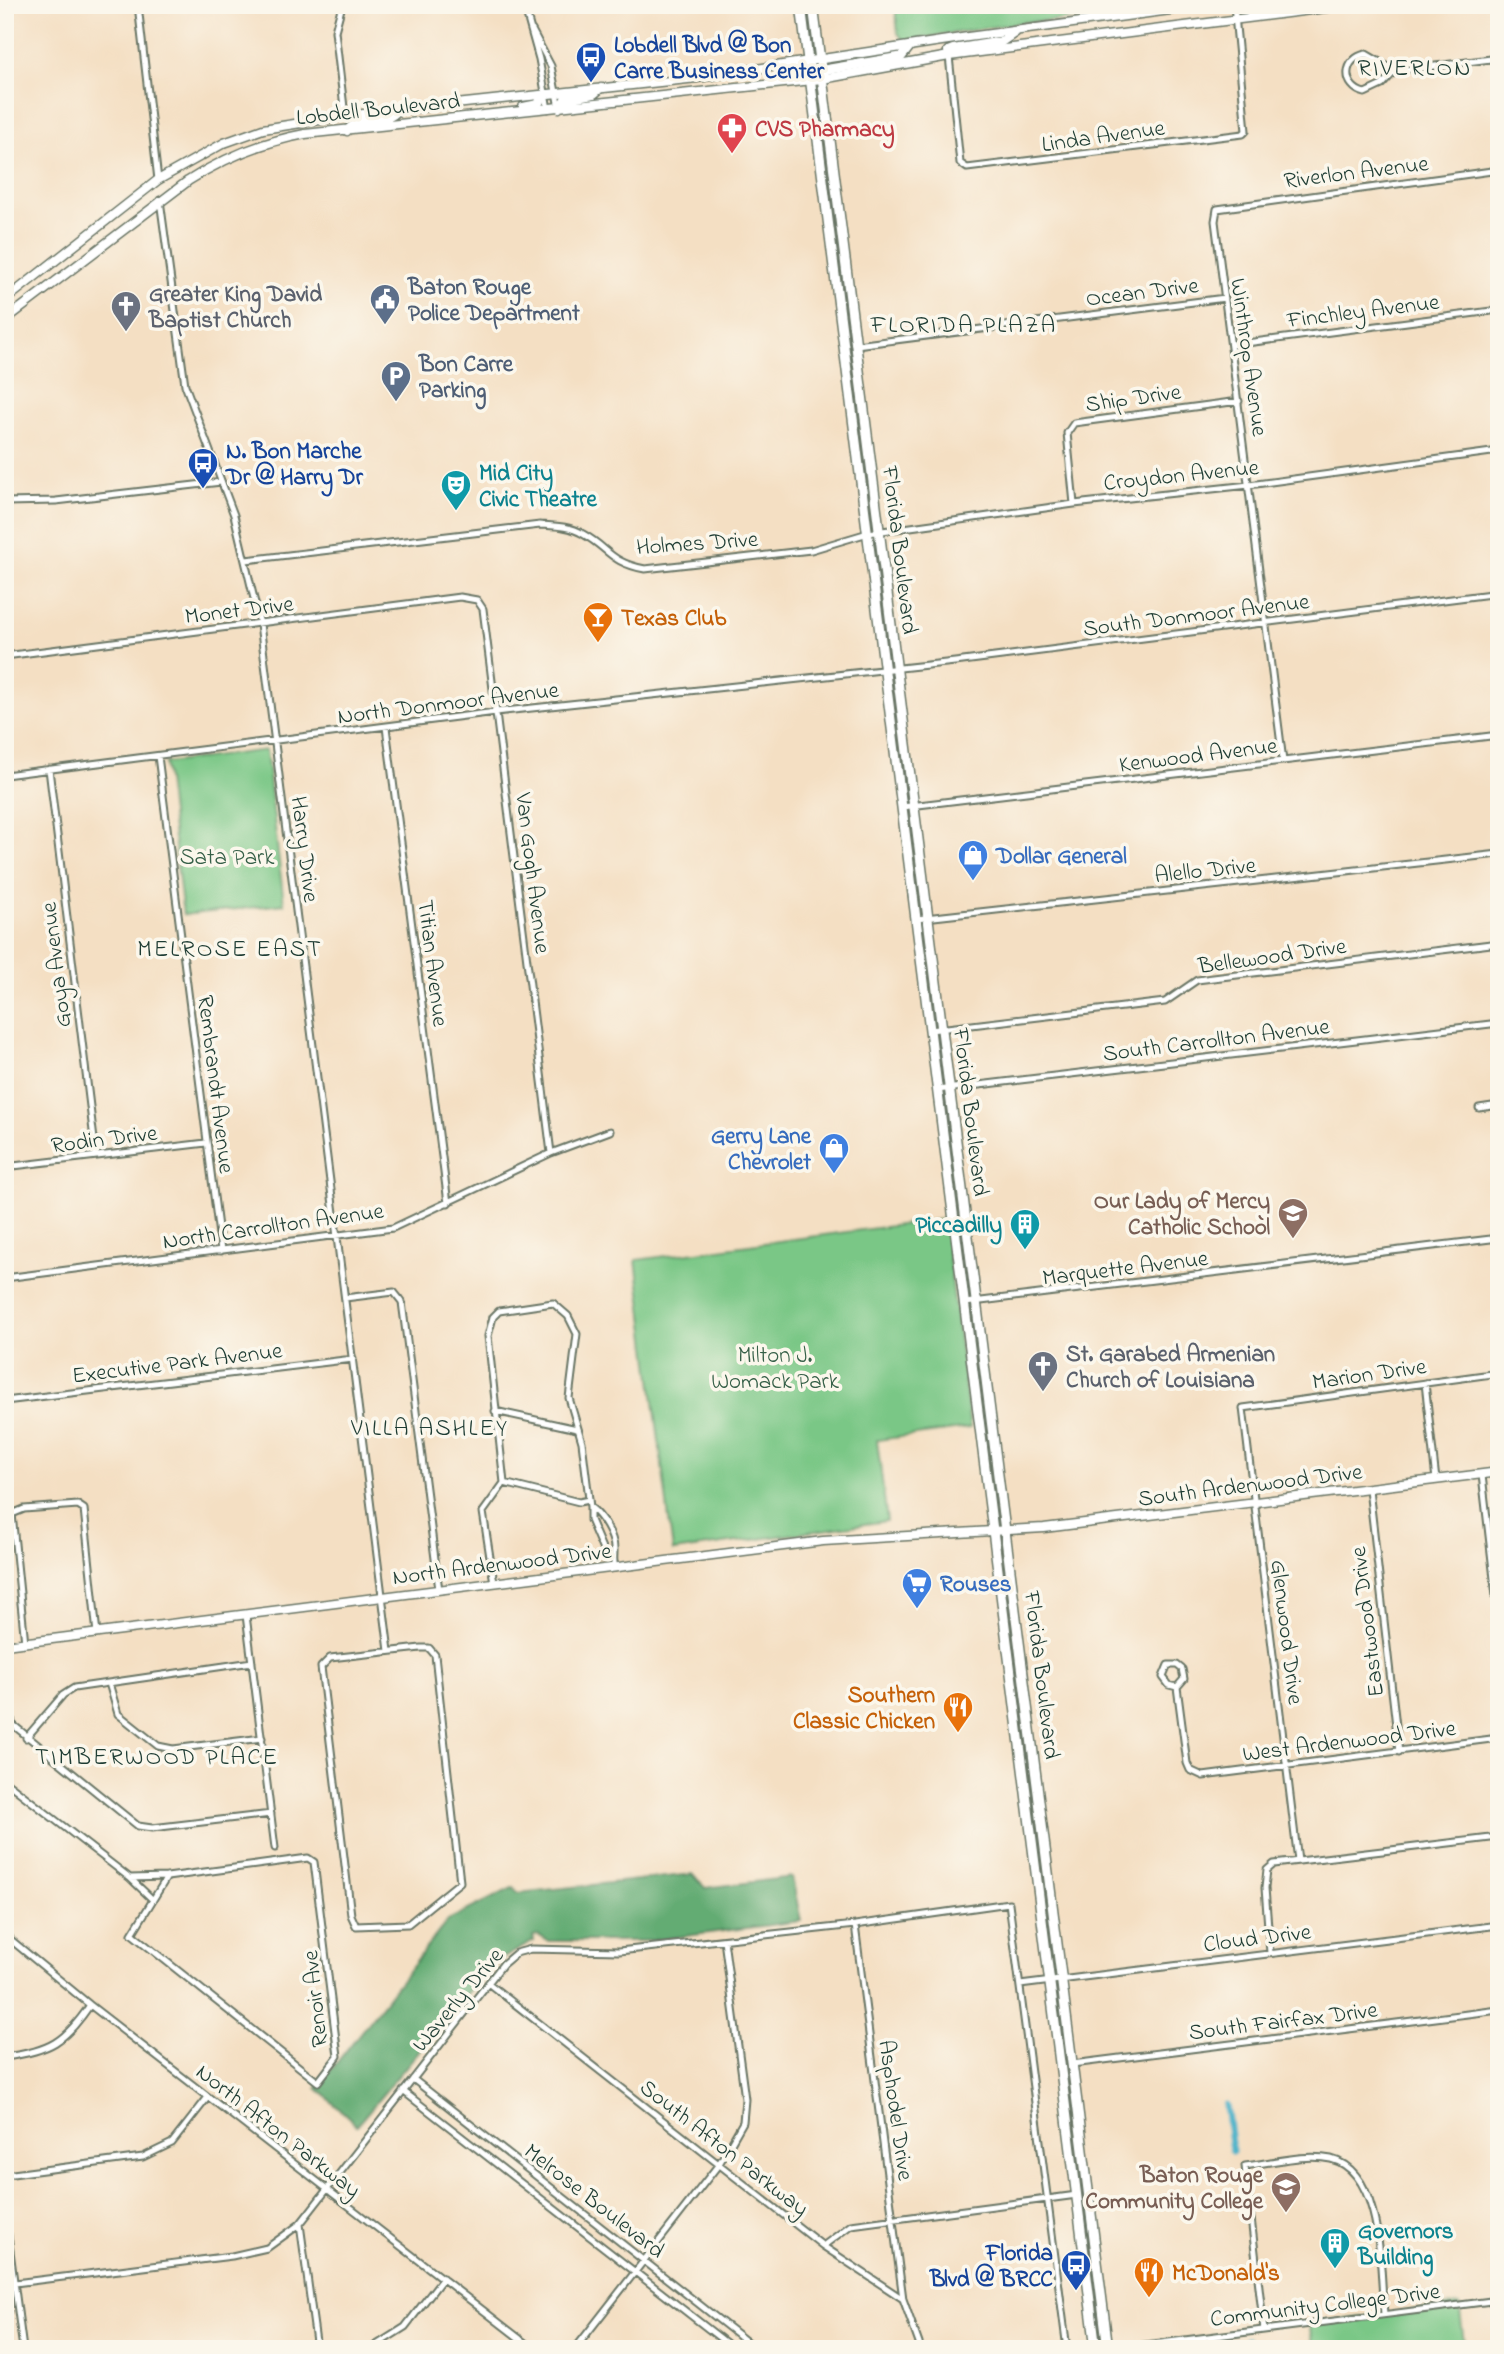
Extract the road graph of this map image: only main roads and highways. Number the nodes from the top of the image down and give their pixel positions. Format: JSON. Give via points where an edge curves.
{"nodes":[{"id":1,"x":801,"y":5,"type":"edge"},
{"id":2,"x":813,"y":5,"type":"edge"},
{"id":3,"x":1208,"y":5,"type":"edge"},
{"id":4,"x":1350,"y":5,"type":"edge"},
{"id":5,"x":1018,"y":30,"type":"junction"},
{"id":6,"x":909,"y":47,"type":"joint"},
{"id":7,"x":949,"y":56,"type":"junction"},
{"id":8,"x":821,"y":70,"type":"junction"},
{"id":9,"x":810,"y":71,"type":"junction"},
{"id":10,"x":601,"y":88,"type":"junction"},
{"id":11,"x":545,"y":93,"type":"junction"},
{"id":12,"x":559,"y":108,"type":"junction"},
{"id":13,"x":398,"y":110,"type":"junction"},
{"id":14,"x":498,"y":114,"type":"junction"},
{"id":15,"x":345,"y":116,"type":"junction"},
{"id":16,"x":347,"y":131,"type":"junction"},
{"id":17,"x":158,"y":180,"type":"junction"},
{"id":18,"x":160,"y":200,"type":"junction"},
{"id":19,"x":845,"y":254,"type":"junction"},
{"id":20,"x":833,"y":256,"type":"junction"},
{"id":21,"x":30,"y":281,"type":"junction"},
{"id":22,"x":40,"y":293,"type":"junction"},
{"id":23,"x":5,"y":300,"type":"edge"},
{"id":24,"x":5,"y":320,"type":"edge"},
{"id":25,"x":877,"y":611,"type":"junction"},
{"id":26,"x":893,"y":644,"type":"junction"},
{"id":27,"x":967,"y":1229,"type":"junction"},
{"id":28,"x":955,"y":1230,"type":"junction"},
{"id":29,"x":1499,"y":1472,"type":"edge"},
{"id":30,"x":1005,"y":1532,"type":"junction"},
{"id":31,"x":993,"y":1533,"type":"junction"},
{"id":32,"x":5,"y":1646,"type":"edge"},
{"id":33,"x":1024,"y":1680,"type":"junction"},
{"id":34,"x":1012,"y":1682,"type":"junction"},
{"id":35,"x":1083,"y":2149,"type":"junction"},
{"id":36,"x":1071,"y":2150,"type":"junction"},
{"id":37,"x":1101,"y":2300,"type":"junction"},
{"id":38,"x":1090,"y":2302,"type":"junction"},
{"id":39,"x":1096,"y":2349,"type":"edge"},
{"id":40,"x":1108,"y":2349,"type":"edge"}],
"edges":[{"from":1,"to":9,"type":"main road","name":"Florida Boulevard"},
{"from":2,"to":8,"type":"main road","name":"Florida Boulevard"},
{"from":3,"to":5,"type":"main road"},
{"from":4,"to":7,"type":"main road"},
{"from":5,"to":6,"type":"main road"},
{"from":5,"to":7,"type":"main road","via":[[1003,41],[953,49]]},
{"from":6,"to":8,"type":"main road","via":[[901,57]]},
{"from":7,"to":8,"type":"main road"},
{"from":8,"to":9,"type":"main road"},
{"from":8,"to":19,"type":"main road","name":"Florida Boulevard"},
{"from":9,"to":10,"type":"main road","name":"Lobdell Boulevard"},
{"from":9,"to":12,"type":"main road","name":"Lobdell Boulevard"},
{"from":9,"to":20,"type":"main road","name":"Florida Boulevard"},
{"from":10,"to":11,"type":"main road","name":"Lobdell Boulevard"},
{"from":10,"to":12,"type":"main road","via":[[594,94],[565,99]]},
{"from":11,"to":13,"type":"main road","name":"Lobdell Boulevard"},
{"from":11,"to":14,"type":"main road","via":[[538,104]]},
{"from":12,"to":14,"type":"main road","name":"Lobdell Boulevard"},
{"from":13,"to":15,"type":"main road","name":"Lobdell Boulevard"},
{"from":13,"to":16,"type":"main road","via":[[385,119],[355,123]]},
{"from":14,"to":16,"type":"main road","name":"Lobdell Boulevard"},
{"from":15,"to":16,"type":"main road"},
{"from":15,"to":17,"type":"main road","name":"Lobdell Boulevard","via":[[250,134],[190,159]]},
{"from":16,"to":18,"type":"main road","name":"Lobdell Boulevard","via":[[305,134],[252,147],[203,171]]},
{"from":17,"to":18,"type":"main road"},
{"from":17,"to":21,"type":"main road","name":"Lobdell Boulevard"},
{"from":18,"to":22,"type":"main road","name":"Lobdell Boulevard"},
{"from":19,"to":20,"type":"main road"},
{"from":19,"to":26,"type":"main road","name":"Florida Boulevard"},
{"from":20,"to":25,"type":"main road","name":"Florida Boulevard"},
{"from":21,"to":22,"type":"main road"},
{"from":21,"to":23,"type":"main road","name":"Lobdell Boulevard"},
{"from":22,"to":24,"type":"main road","name":"Lobdell Boulevard"},
{"from":25,"to":26,"type":"main road","via":[[888,643]]},
{"from":25,"to":28,"type":"main road","name":"Florida Boulevard"},
{"from":26,"to":27,"type":"main road","name":"Florida Boulevard"},
{"from":27,"to":28,"type":"main road"},
{"from":27,"to":30,"type":"main road","name":"Florida Boulevard"},
{"from":28,"to":31,"type":"main road","name":"Florida Boulevard"},
{"from":29,"to":30,"type":"main road","name":"South Ardenwood Drive"},
{"from":30,"to":31,"type":"main road","name":"North Ardenwood Drive"},
{"from":30,"to":33,"type":"main road","name":"Florida Boulevard"},
{"from":31,"to":32,"type":"main road","name":"North Ardenwood Drive","via":[[824,1541]]},
{"from":31,"to":34,"type":"main road","name":"Florida Boulevard"},
{"from":33,"to":34,"type":"main road"},
{"from":33,"to":35,"type":"main road","name":"Florida Boulevard"},
{"from":34,"to":36,"type":"main road","name":"Florida Boulevard"},
{"from":35,"to":36,"type":"main road"},
{"from":35,"to":37,"type":"main road","name":"Florida Boulevard"},
{"from":36,"to":38,"type":"main road","name":"Florida Boulevard"},
{"from":37,"to":38,"type":"main road"},
{"from":37,"to":40,"type":"main road","name":"Florida Boulevard"},
{"from":38,"to":39,"type":"main road","name":"Florida Boulevard"}]}
